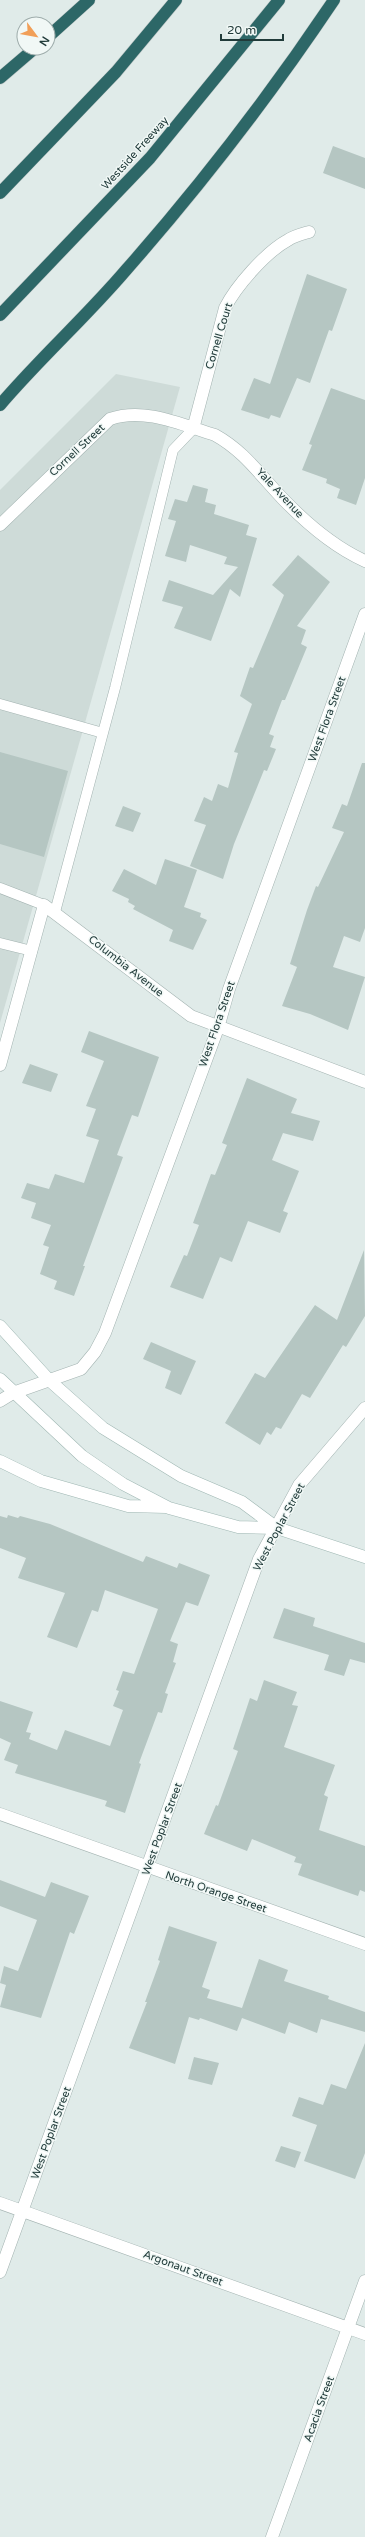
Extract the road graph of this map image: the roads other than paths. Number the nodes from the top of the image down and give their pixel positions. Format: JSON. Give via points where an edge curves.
{"nodes":[{"id":1,"x":89,"y":0,"type":"edge"},
{"id":2,"x":176,"y":0,"type":"edge"},
{"id":3,"x":279,"y":0,"type":"edge"},
{"id":4,"x":334,"y":0,"type":"edge"},
{"id":5,"x":56,"y":29,"type":"edge"},
{"id":6,"x":26,"y":56,"type":"edge"},
{"id":7,"x":0,"y":78,"type":"edge"},
{"id":8,"x":0,"y":193,"type":"edge"},
{"id":9,"x":309,"y":232,"type":"dead end"},
{"id":10,"x":0,"y":315,"type":"edge"},
{"id":11,"x":0,"y":405,"type":"edge"},
{"id":12,"x":194,"y":429,"type":"junction"},
{"id":13,"x":0,"y":525,"type":"edge"},
{"id":14,"x":365,"y":561,"type":"edge"},
{"id":15,"x":365,"y":614,"type":"edge"},
{"id":16,"x":0,"y":704,"type":"edge"},
{"id":17,"x":103,"y":733,"type":"junction"},
{"id":18,"x":0,"y":888,"type":"edge"},
{"id":19,"x":44,"y":905,"type":"junction"},
{"id":20,"x":55,"y":912,"type":"junction"},
{"id":21,"x":0,"y":943,"type":"edge"},
{"id":22,"x":32,"y":951,"type":"junction"},
{"id":23,"x":218,"y":1028,"type":"junction"},
{"id":24,"x":0,"y":1065,"type":"edge"},
{"id":25,"x":365,"y":1082,"type":"edge"},
{"id":26,"x":0,"y":1326,"type":"edge"},
{"id":27,"x":0,"y":1379,"type":"edge"},
{"id":28,"x":48,"y":1380,"type":"junction"},
{"id":29,"x":13,"y":1393,"type":"junction"},
{"id":30,"x":0,"y":1401,"type":"edge"},
{"id":31,"x":365,"y":1408,"type":"edge"},
{"id":32,"x":0,"y":1461,"type":"edge"},
{"id":33,"x":169,"y":1508,"type":"junction"},
{"id":34,"x":277,"y":1528,"type":"junction"},
{"id":35,"x":365,"y":1557,"type":"edge"},
{"id":36,"x":0,"y":1814,"type":"edge"},
{"id":37,"x":148,"y":1868,"type":"junction"},
{"id":38,"x":365,"y":1944,"type":"edge"},
{"id":39,"x":0,"y":2203,"type":"edge"},
{"id":40,"x":21,"y":2210,"type":"junction"},
{"id":41,"x":0,"y":2272,"type":"edge"},
{"id":42,"x":365,"y":2281,"type":"edge"},
{"id":43,"x":348,"y":2328,"type":"junction"},
{"id":44,"x":365,"y":2334,"type":"edge"},
{"id":45,"x":272,"y":2537,"type":"edge"}],
"edges":[{"from":1,"to":5,"type":"highway"},
{"from":2,"to":8,"type":"highway","via":[[116,72]]},
{"from":3,"to":10,"type":"highway","name":"Westside Freeway","via":[[150,158]]},
{"from":4,"to":11,"type":"highway","via":[[268,93],[182,205],[125,272]]},
{"from":6,"to":7,"type":"highway"},
{"from":9,"to":12,"type":"street","name":"Cornell Court","via":[[288,240],[271,253],[230,299],[225,308]]},
{"from":12,"to":13,"type":"street","name":"Cornell Street","via":[[145,414],[124,414],[110,419]]},
{"from":12,"to":14,"type":"street","name":"Yale Avenue","via":[[224,440],[253,464],[282,498],[316,531]]},
{"from":12,"to":17,"type":"lane","via":[[173,450]]},
{"from":15,"to":23,"type":"street","name":"West Flora Street","via":[[229,989]]},
{"from":16,"to":17,"type":"lane"},
{"from":17,"to":20,"type":"lane"},
{"from":18,"to":19,"type":"lane"},
{"from":19,"to":20,"type":"street","name":"Columbia Avenue"},
{"from":19,"to":22,"type":"street"},
{"from":20,"to":23,"type":"street","name":"Columbia Avenue","via":[[191,1016]]},
{"from":21,"to":22,"type":"lane"},
{"from":22,"to":24,"type":"street"},
{"from":23,"to":25,"type":"street","name":"Columbia Avenue"},
{"from":23,"to":28,"type":"street","name":"West Flora Street","via":[[95,1352],[81,1369]]},
{"from":26,"to":28,"type":"street"},
{"from":27,"to":29,"type":"street"},
{"from":28,"to":29,"type":"street","name":"West Flora Street"},
{"from":28,"to":34,"type":"street","via":[[119,1439],[181,1476],[242,1502]]},
{"from":29,"to":30,"type":"street","name":"West Flora Street"},
{"from":29,"to":33,"type":"street","via":[[82,1456],[123,1484]]},
{"from":31,"to":34,"type":"street","name":"West Poplar Street","via":[[299,1485]]},
{"from":32,"to":33,"type":"street","via":[[41,1480],[128,1506]]},
{"from":33,"to":34,"type":"street","via":[[238,1527]]},
{"from":34,"to":35,"type":"street"},
{"from":34,"to":37,"type":"street","name":"West Poplar Street","via":[[259,1559]]},
{"from":36,"to":37,"type":"street","name":"North Orange Street"},
{"from":37,"to":38,"type":"street","name":"North Orange Street"},
{"from":37,"to":40,"type":"street","name":"West Poplar Street"},
{"from":39,"to":40,"type":"street","name":"Argonaut Street"},
{"from":40,"to":41,"type":"street","name":"West Poplar Street"},
{"from":40,"to":43,"type":"street","name":"Argonaut Street"},
{"from":42,"to":43,"type":"street","name":"Acacia Street"},
{"from":43,"to":44,"type":"street","name":"Argonaut Street"},
{"from":43,"to":45,"type":"street","name":"Acacia Street"}]}
